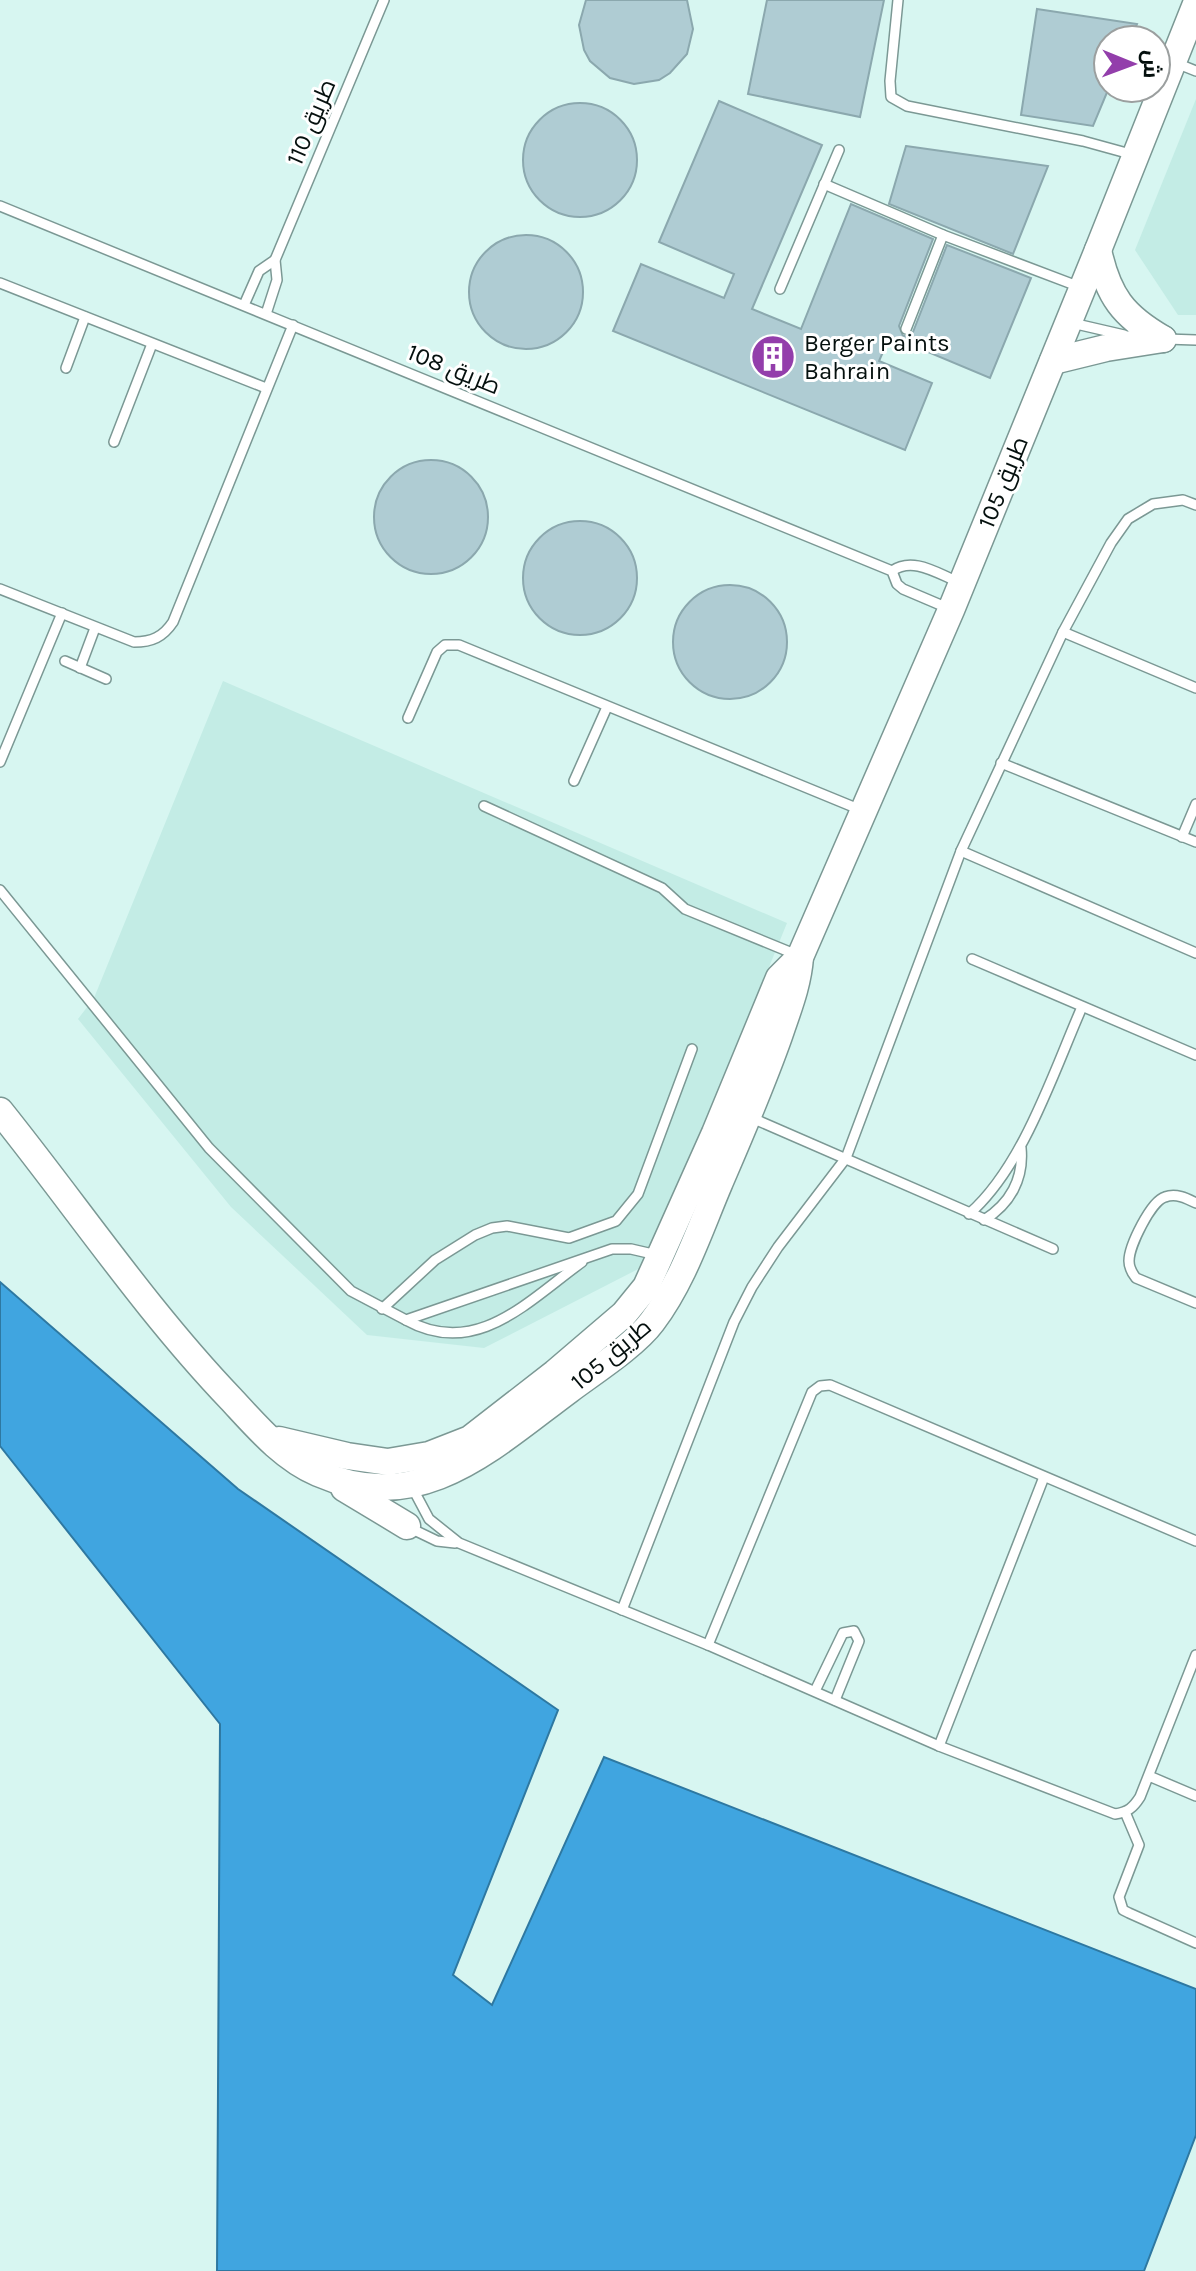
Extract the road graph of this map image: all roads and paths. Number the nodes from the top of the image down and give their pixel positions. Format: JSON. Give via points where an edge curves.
{"nodes":[{"id":1,"x":384,"y":0,"type":"edge"},
{"id":2,"x":898,"y":0,"type":"edge"},
{"id":3,"x":1196,"y":4,"type":"edge"},
{"id":4,"x":1184,"y":66,"type":"edge"},
{"id":5,"x":839,"y":150,"type":"dead end"},
{"id":6,"x":1134,"y":155,"type":"junction"},
{"id":7,"x":824,"y":184,"type":"junction"},
{"id":8,"x":0,"y":206,"type":"edge"},
{"id":9,"x":943,"y":235,"type":"junction"},
{"id":10,"x":1098,"y":250,"type":"junction"},
{"id":11,"x":275,"y":260,"type":"junction"},
{"id":12,"x":0,"y":283,"type":"edge"},
{"id":13,"x":1083,"y":288,"type":"junction"},
{"id":14,"x":780,"y":289,"type":"dead end"},
{"id":15,"x":244,"y":305,"type":"junction"},
{"id":16,"x":266,"y":314,"type":"junction"},
{"id":17,"x":85,"y":317,"type":"junction"},
{"id":18,"x":1069,"y":322,"type":"junction"},
{"id":19,"x":293,"y":325,"type":"junction"},
{"id":20,"x":906,"y":329,"type":"dead end"},
{"id":21,"x":1163,"y":339,"type":"junction"},
{"id":22,"x":1196,"y":340,"type":"edge"},
{"id":23,"x":152,"y":344,"type":"junction"},
{"id":24,"x":1053,"y":361,"type":"junction"},
{"id":25,"x":66,"y":368,"type":"dead end"},
{"id":26,"x":266,"y":388,"type":"junction"},
{"id":27,"x":114,"y":442,"type":"dead end"},
{"id":28,"x":1196,"y":505,"type":"edge"},
{"id":29,"x":892,"y":571,"type":"junction"},
{"id":30,"x":961,"y":583,"type":"junction"},
{"id":31,"x":0,"y":589,"type":"edge"},
{"id":32,"x":951,"y":610,"type":"junction"},
{"id":33,"x":62,"y":613,"type":"junction"},
{"id":34,"x":95,"y":628,"type":"junction"},
{"id":35,"x":1063,"y":632,"type":"junction"},
{"id":36,"x":65,"y":661,"type":"dead end"},
{"id":37,"x":80,"y":668,"type":"junction"},
{"id":38,"x":106,"y":679,"type":"dead end"},
{"id":39,"x":1196,"y":688,"type":"edge"},
{"id":40,"x":607,"y":707,"type":"junction"},
{"id":41,"x":408,"y":718,"type":"dead end"},
{"id":42,"x":0,"y":762,"type":"edge"},
{"id":43,"x":1001,"y":763,"type":"junction"},
{"id":44,"x":574,"y":781,"type":"dead end"},
{"id":45,"x":1196,"y":804,"type":"edge"},
{"id":46,"x":484,"y":806,"type":"dead end"},
{"id":47,"x":864,"y":811,"type":"junction"},
{"id":48,"x":1182,"y":837,"type":"junction"},
{"id":49,"x":1196,"y":842,"type":"edge"},
{"id":50,"x":961,"y":851,"type":"junction"},
{"id":51,"x":0,"y":890,"type":"edge"},
{"id":52,"x":1196,"y":953,"type":"edge"},
{"id":53,"x":800,"y":957,"type":"junction"},
{"id":54,"x":972,"y":959,"type":"dead end"},
{"id":55,"x":1082,"y":1007,"type":"junction"},
{"id":56,"x":692,"y":1049,"type":"dead end"},
{"id":57,"x":1196,"y":1055,"type":"edge"},
{"id":58,"x":0,"y":1111,"type":"edge"},
{"id":59,"x":748,"y":1117,"type":"junction"},
{"id":60,"x":726,"y":1138,"type":"junction"},
{"id":61,"x":1021,"y":1144,"type":"junction"},
{"id":62,"x":846,"y":1158,"type":"junction"},
{"id":63,"x":1196,"y":1203,"type":"edge"},
{"id":64,"x":969,"y":1214,"type":"junction"},
{"id":65,"x":984,"y":1220,"type":"junction"},
{"id":66,"x":1053,"y":1249,"type":"dead end"},
{"id":67,"x":591,"y":1255,"type":"junction"},
{"id":68,"x":672,"y":1261,"type":"junction"},
{"id":69,"x":1196,"y":1303,"type":"edge"},
{"id":70,"x":382,"y":1309,"type":"junction"},
{"id":71,"x":406,"y":1320,"type":"junction"},
{"id":72,"x":267,"y":1437,"type":"junction"},
{"id":73,"x":316,"y":1473,"type":"junction"},
{"id":74,"x":1044,"y":1477,"type":"junction"},
{"id":75,"x":400,"y":1490,"type":"junction"},
{"id":76,"x":1196,"y":1541,"type":"edge"},
{"id":77,"x":459,"y":1543,"type":"junction"},
{"id":78,"x":622,"y":1610,"type":"junction"},
{"id":79,"x":708,"y":1645,"type":"junction"},
{"id":80,"x":1196,"y":1655,"type":"edge"},
{"id":81,"x":815,"y":1691,"type":"junction"},
{"id":82,"x":835,"y":1700,"type":"junction"},
{"id":83,"x":939,"y":1746,"type":"junction"},
{"id":84,"x":1149,"y":1776,"type":"junction"},
{"id":85,"x":1196,"y":1796,"type":"edge"},
{"id":86,"x":1125,"y":1812,"type":"junction"},
{"id":87,"x":1196,"y":1943,"type":"edge"}],
"edges":[{"from":1,"to":11,"type":"lane","name":"طريق 110"},
{"from":2,"to":6,"type":"lane","via":[[891,97],[907,106]]},
{"from":3,"to":4,"type":"street","name":"طريق 105"},
{"from":4,"to":6,"type":"street","name":"طريق 105"},
{"from":5,"to":7,"type":"lane"},
{"from":6,"to":10,"type":"street","name":"طريق 105"},
{"from":7,"to":9,"type":"lane"},
{"from":7,"to":14,"type":"lane"},
{"from":8,"to":15,"type":"lane","name":"طريق 108"},
{"from":9,"to":13,"type":"lane"},
{"from":9,"to":20,"type":"lane"},
{"from":10,"to":13,"type":"street","name":"طريق 105"},
{"from":10,"to":21,"type":"street","via":[[1104,279],[1118,304]]},
{"from":11,"to":15,"type":"lane","name":"طريق 110","via":[[259,271]]},
{"from":11,"to":16,"type":"lane","name":"طريق 110","via":[[277,280]]},
{"from":12,"to":17,"type":"lane"},
{"from":13,"to":18,"type":"street","name":"طريق 105"},
{"from":15,"to":16,"type":"lane","name":"طريق 108"},
{"from":16,"to":19,"type":"lane","name":"طريق 108"},
{"from":17,"to":23,"type":"lane"},
{"from":17,"to":25,"type":"lane"},
{"from":18,"to":21,"type":"lane"},
{"from":18,"to":24,"type":"street","name":"طريق 105"},
{"from":19,"to":26,"type":"lane"},
{"from":19,"to":29,"type":"lane","name":"طريق 108"},
{"from":21,"to":22,"type":"lane"},
{"from":21,"to":24,"type":"street"},
{"from":23,"to":26,"type":"lane"},
{"from":23,"to":27,"type":"lane"},
{"from":24,"to":30,"type":"street","name":"طريق 105"},
{"from":26,"to":34,"type":"lane","via":[[166,632],[134,642]]},
{"from":28,"to":35,"type":"lane","via":[[1183,500],[1153,504],[1128,519]]},
{"from":29,"to":30,"type":"lane","name":"طريق 108","via":[[912,564]]},
{"from":29,"to":32,"type":"lane","name":"طريق 108","via":[[903,589]]},
{"from":30,"to":32,"type":"street","name":"طريق 105"},
{"from":31,"to":33,"type":"lane"},
{"from":32,"to":47,"type":"street","name":"طريق 105"},
{"from":33,"to":34,"type":"lane"},
{"from":33,"to":42,"type":"lane"},
{"from":34,"to":37,"type":"lane"},
{"from":35,"to":39,"type":"lane"},
{"from":35,"to":43,"type":"lane"},
{"from":36,"to":37,"type":"lane"},
{"from":37,"to":38,"type":"lane"},
{"from":40,"to":41,"type":"lane","via":[[459,645],[445,645]]},
{"from":40,"to":44,"type":"lane"},
{"from":40,"to":47,"type":"lane"},
{"from":43,"to":48,"type":"lane"},
{"from":43,"to":50,"type":"lane"},
{"from":45,"to":48,"type":"lane"},
{"from":46,"to":53,"type":"lane","via":[[662,888],[685,909]]},
{"from":47,"to":53,"type":"street","name":"طريق 105"},
{"from":48,"to":49,"type":"lane"},
{"from":50,"to":52,"type":"lane"},
{"from":50,"to":62,"type":"lane"},
{"from":51,"to":70,"type":"lane","via":[[209,1148],[351,1291]]},
{"from":53,"to":59,"type":"street","name":"طريق 105","via":[[797,985]]},
{"from":53,"to":60,"type":"street","name":"طريق 105","via":[[779,978]]},
{"from":54,"to":55,"type":"lane"},
{"from":55,"to":57,"type":"lane"},
{"from":55,"to":61,"type":"lane"},
{"from":56,"to":70,"type":"lane","via":[[638,1194],[616,1221],[569,1238],[492,1228],[435,1260]]},
{"from":58,"to":72,"type":"street","name":"طريق 105","via":[[149,1304]]},
{"from":59,"to":60,"type":"street","name":"طريق 105"},
{"from":59,"to":62,"type":"lane"},
{"from":60,"to":68,"type":"street","name":"طريق 105"},
{"from":61,"to":64,"type":"lane","via":[[996,1187]]},
{"from":61,"to":65,"type":"lane","via":[[1018,1183],[1004,1205]]},
{"from":62,"to":64,"type":"lane"},
{"from":62,"to":78,"type":"lane","via":[[778,1247],[734,1322]]},
{"from":63,"to":69,"type":"lane","via":[[1178,1195],[1156,1202],[1128,1260],[1136,1278]]},
{"from":64,"to":65,"type":"lane"},
{"from":65,"to":66,"type":"lane"},
{"from":67,"to":68,"type":"lane","via":[[631,1249]]},
{"from":67,"to":71,"type":"lane"},
{"from":67,"to":71,"type":"lane","via":[[493,1325],[445,1335]]},
{"from":68,"to":75,"type":"street","name":"طريق 105","via":[[672,1294],[650,1325],[499,1442],[451,1473]]},
{"from":70,"to":71,"type":"lane"},
{"from":72,"to":73,"type":"street","name":"طريق 105"},
{"from":72,"to":75,"type":"street","name":"طريق 105","via":[[306,1448]]},
{"from":73,"to":75,"type":"street"},
{"from":73,"to":75,"type":"street","name":"طريق 105"},
{"from":74,"to":76,"type":"lane"},
{"from":74,"to":79,"type":"lane","via":[[830,1385],[820,1386],[812,1392]]},
{"from":74,"to":83,"type":"lane"},
{"from":75,"to":77,"type":"lane"},
{"from":75,"to":77,"type":"lane","via":[[426,1538]]},
{"from":77,"to":78,"type":"lane"},
{"from":78,"to":79,"type":"lane"},
{"from":79,"to":81,"type":"lane"},
{"from":80,"to":84,"type":"lane"},
{"from":81,"to":82,"type":"lane"},
{"from":81,"to":82,"type":"lane","via":[[840,1638],[854,1631],[859,1641]]},
{"from":82,"to":83,"type":"lane"},
{"from":83,"to":86,"type":"lane","via":[[1104,1811]]},
{"from":84,"to":85,"type":"lane"},
{"from":84,"to":86,"type":"lane","via":[[1134,1806]]},
{"from":86,"to":87,"type":"lane","via":[[1139,1845],[1120,1904]]}]}
